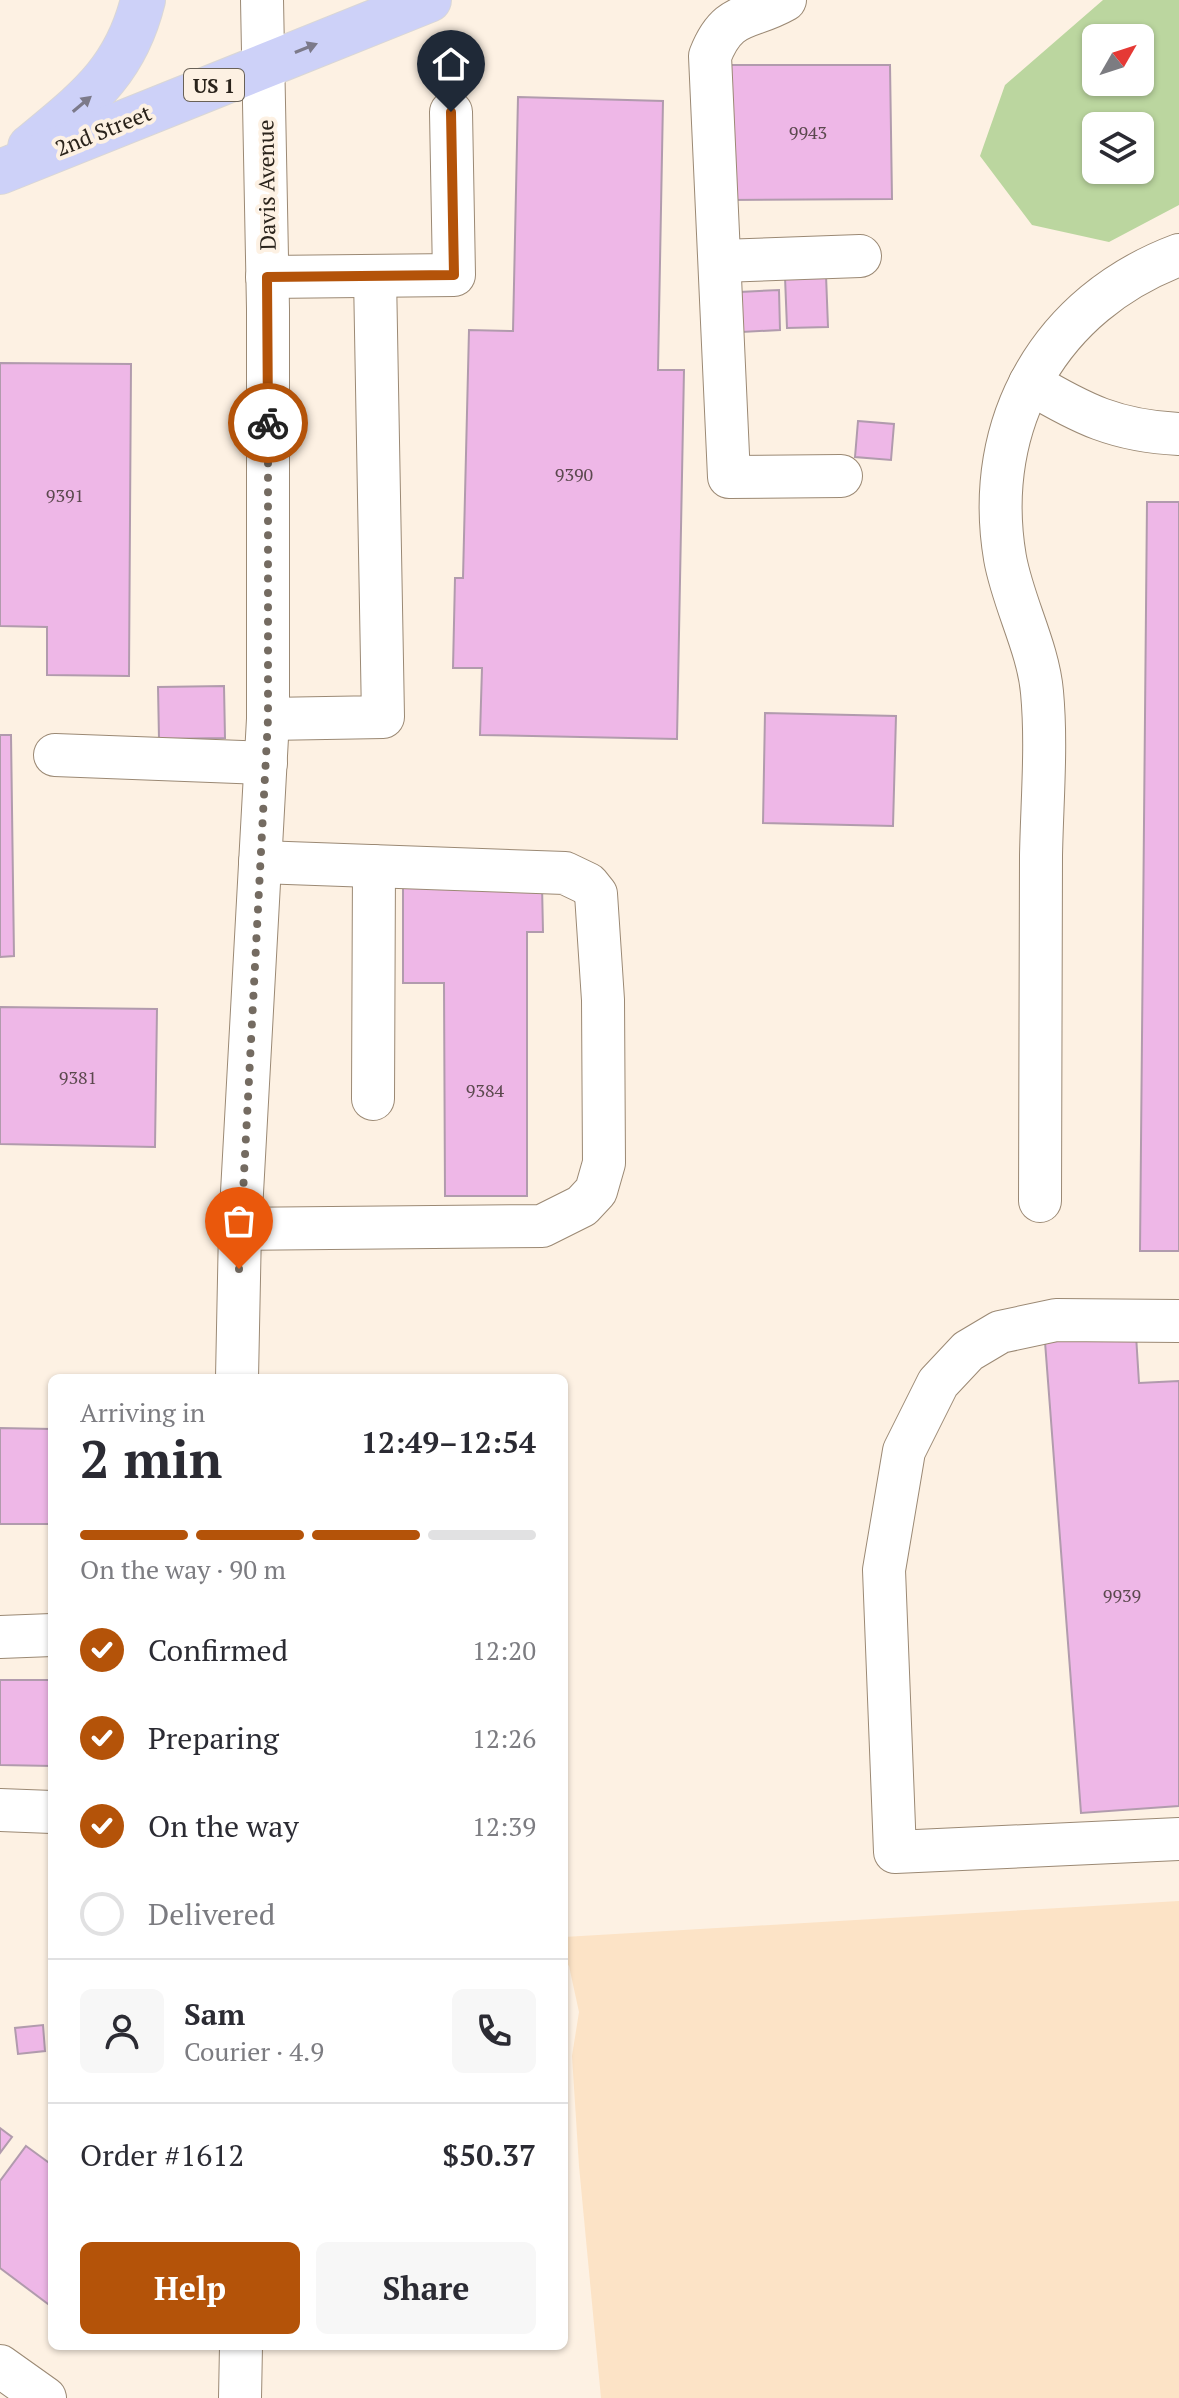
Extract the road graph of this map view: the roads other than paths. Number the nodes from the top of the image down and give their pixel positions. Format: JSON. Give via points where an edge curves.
{"nodes":[{"id":1,"x":143,"y":0,"type":"edge"},
{"id":2,"x":262,"y":0,"type":"edge"},
{"id":3,"x":429,"y":0,"type":"edge"},
{"id":4,"x":785,"y":0,"type":"edge"},
{"id":5,"x":264,"y":65,"type":"junction"},
{"id":6,"x":451,"y":112,"type":"dead end"},
{"id":7,"x":0,"y":172,"type":"edge"},
{"id":8,"x":1179,"y":255,"type":"edge"},
{"id":9,"x":860,"y":256,"type":"dead end"},
{"id":10,"x":721,"y":261,"type":"junction"},
{"id":11,"x":375,"y":276,"type":"junction"},
{"id":12,"x":267,"y":277,"type":"junction"},
{"id":13,"x":1030,"y":383,"type":"junction"},
{"id":14,"x":1179,"y":434,"type":"edge"},
{"id":15,"x":841,"y":476,"type":"dead end"},
{"id":16,"x":268,"y":719,"type":"junction"},
{"id":17,"x":55,"y":755,"type":"dead end"},
{"id":18,"x":266,"y":763,"type":"junction"},
{"id":19,"x":260,"y":862,"type":"junction"},
{"id":20,"x":374,"y":866,"type":"junction"},
{"id":21,"x":373,"y":1099,"type":"dead end"},
{"id":22,"x":1040,"y":1201,"type":"dead end"},
{"id":23,"x":240,"y":1229,"type":"junction"},
{"id":24,"x":1179,"y":1321,"type":"edge"},
{"id":25,"x":237,"y":1374,"type":"edge"},
{"id":26,"x":48,"y":1635,"type":"edge"},
{"id":27,"x":0,"y":1637,"type":"edge"},
{"id":28,"x":0,"y":1810,"type":"edge"},
{"id":29,"x":48,"y":1812,"type":"edge"},
{"id":30,"x":1179,"y":1839,"type":"edge"},
{"id":31,"x":241,"y":2350,"type":"edge"},
{"id":32,"x":0,"y":2366,"type":"edge"},
{"id":33,"x":45,"y":2398,"type":"edge"},
{"id":34,"x":240,"y":2398,"type":"edge"}],
"edges":[{"from":7,"to":1,"type":"main road","one_way":true,"via":[[95,92],[119,64],[135,34]]},
{"from":2,"to":5,"type":"street","name":"Davis Avenue"},
{"from":5,"to":3,"type":"main road","name":"2nd Street","number":"US 1","one_way":true},
{"from":4,"to":10,"type":"street","via":[[733,21],[721,31],[710,56]]},
{"from":5,"to":7,"type":"main road","name":"2nd Street","number":"US 1"},
{"from":5,"to":12,"type":"street","name":"Davis Avenue"},
{"from":6,"to":11,"type":"street","via":[[454,275]]},
{"from":8,"to":13,"type":"street","via":[[1098,297],[1059,335]]},
{"from":9,"to":10,"type":"street"},
{"from":10,"to":15,"type":"street","via":[[729,477]]},
{"from":11,"to":12,"type":"street"},
{"from":11,"to":16,"type":"street","via":[[383,717]]},
{"from":12,"to":16,"type":"street","name":"Davis Avenue"},
{"from":13,"to":14,"type":"street","via":[[1111,425]]},
{"from":13,"to":22,"type":"street","via":[[1010,435],[1002,501],[1005,558],[1042,691]]},
{"from":16,"to":18,"type":"street","name":"Davis Avenue"},
{"from":17,"to":18,"type":"street"},
{"from":18,"to":19,"type":"street","name":"Davis Avenue"},
{"from":19,"to":20,"type":"street"},
{"from":19,"to":23,"type":"street","name":"Davis Avenue"},
{"from":20,"to":21,"type":"street"},
{"from":20,"to":23,"type":"street","via":[[565,873],[596,894],[604,1163],[596,1191],[566,1217],[526,1229]]},
{"from":23,"to":25,"type":"street","name":"Davis Avenue"},
{"from":24,"to":30,"type":"street","via":[[1056,1320],[1000,1332],[968,1351],[938,1383],[904,1451],[884,1570],[895,1852]]},
{"from":26,"to":27,"type":"street"},
{"from":28,"to":29,"type":"street"},
{"from":31,"to":34,"type":"street"},
{"from":32,"to":33,"type":"street"}]}
